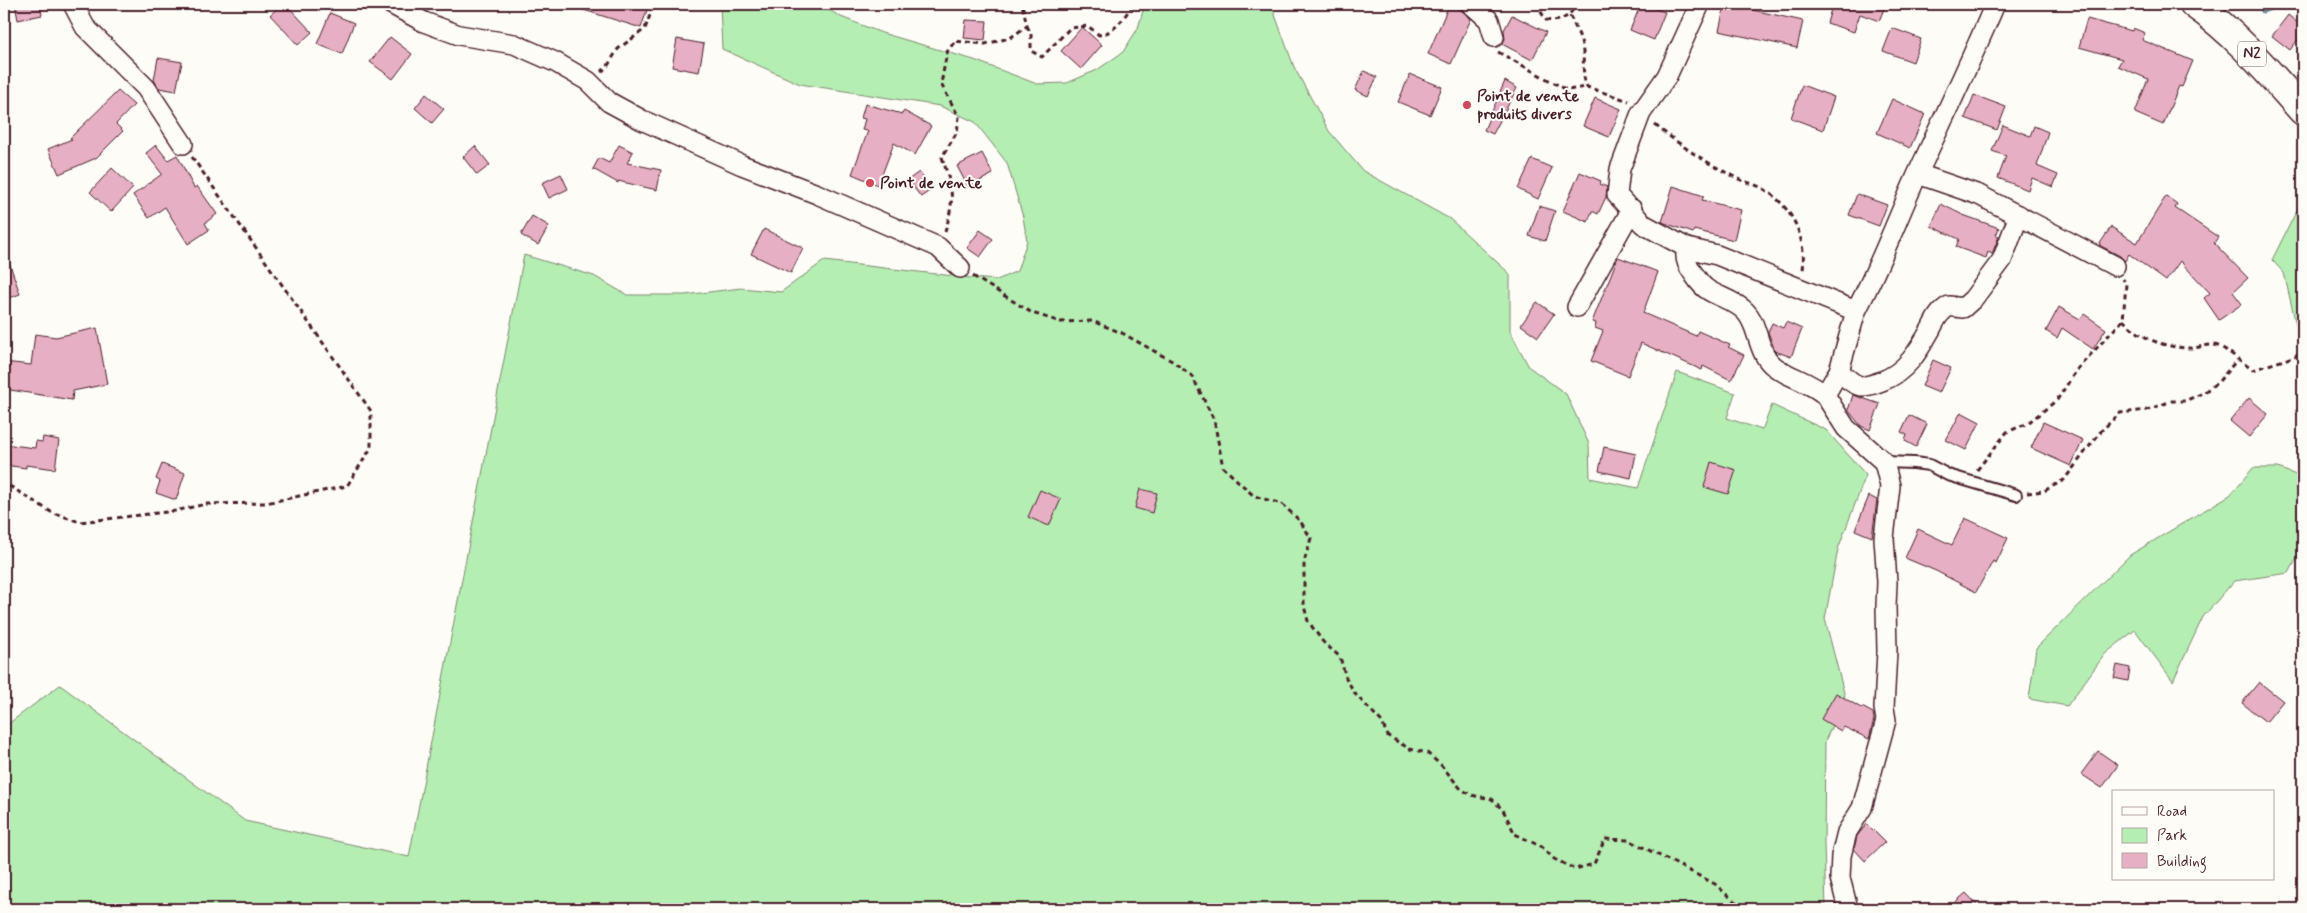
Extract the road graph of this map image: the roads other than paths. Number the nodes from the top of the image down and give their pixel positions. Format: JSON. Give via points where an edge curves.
{"nodes":[{"id":1,"x":73,"y":4,"type":"edge"},
{"id":2,"x":391,"y":4,"type":"edge"},
{"id":3,"x":1471,"y":4,"type":"edge"},
{"id":4,"x":1700,"y":4,"type":"edge"},
{"id":5,"x":1995,"y":4,"type":"edge"},
{"id":6,"x":2194,"y":4,"type":"edge"},
{"id":7,"x":1494,"y":37,"type":"road end"},
{"id":8,"x":2303,"y":111,"type":"edge"},
{"id":9,"x":183,"y":144,"type":"road end"},
{"id":10,"x":1918,"y":174,"type":"junction"},
{"id":11,"x":1632,"y":209,"type":"junction"},
{"id":12,"x":2018,"y":215,"type":"junction"},
{"id":13,"x":1687,"y":248,"type":"junction"},
{"id":14,"x":2115,"y":266,"type":"road end"},
{"id":15,"x":960,"y":268,"type":"road end"},
{"id":16,"x":1577,"y":307,"type":"dead end"},
{"id":17,"x":1856,"y":311,"type":"junction"},
{"id":18,"x":1839,"y":371,"type":"junction"},
{"id":19,"x":1825,"y":395,"type":"junction"},
{"id":20,"x":1884,"y":462,"type":"junction"},
{"id":21,"x":2016,"y":495,"type":"road end"},
{"id":22,"x":1848,"y":909,"type":"edge"}],
"edges":[{"from":1,"to":9,"type":"street","via":[[85,27],[146,88]]},
{"from":2,"to":15,"type":"street","via":[[424,22],[459,35],[514,44],[555,62],[588,82],[609,102],[642,120],[938,247]]},
{"from":3,"to":7,"type":"street","via":[[1489,20]]},
{"from":4,"to":11,"type":"street","via":[[1667,76],[1643,109],[1620,168],[1617,195]]},
{"from":5,"to":10,"type":"street","via":[[1962,83]]},
{"from":6,"to":8,"type":"highway","number":"N2","via":[[2218,21],[2258,60]]},
{"from":10,"to":12,"type":"street","via":[[1979,195]]},
{"from":10,"to":17,"type":"street","via":[[1877,271]]},
{"from":11,"to":13,"type":"street","via":[[1643,224]]},
{"from":11,"to":16,"type":"street"},
{"from":12,"to":14,"type":"street"},
{"from":12,"to":18,"type":"street","via":[[2002,260],[1963,308],[1949,306],[1940,311],[1908,365],[1895,376],[1865,388],[1854,384]]},
{"from":13,"to":17,"type":"street","via":[[1717,255]]},
{"from":13,"to":19,"type":"street","via":[[1688,267],[1700,284],[1739,306],[1750,318],[1768,360]]},
{"from":17,"to":18,"type":"street"},
{"from":18,"to":19,"type":"street"},
{"from":19,"to":20,"type":"street","via":[[1846,428]]},
{"from":20,"to":21,"type":"lane","via":[[1929,465],[1948,475]]},
{"from":20,"to":22,"type":"street","via":[[1890,486],[1884,538],[1887,582],[1886,720],[1862,808],[1847,832],[1841,856],[1840,878]]}]}
